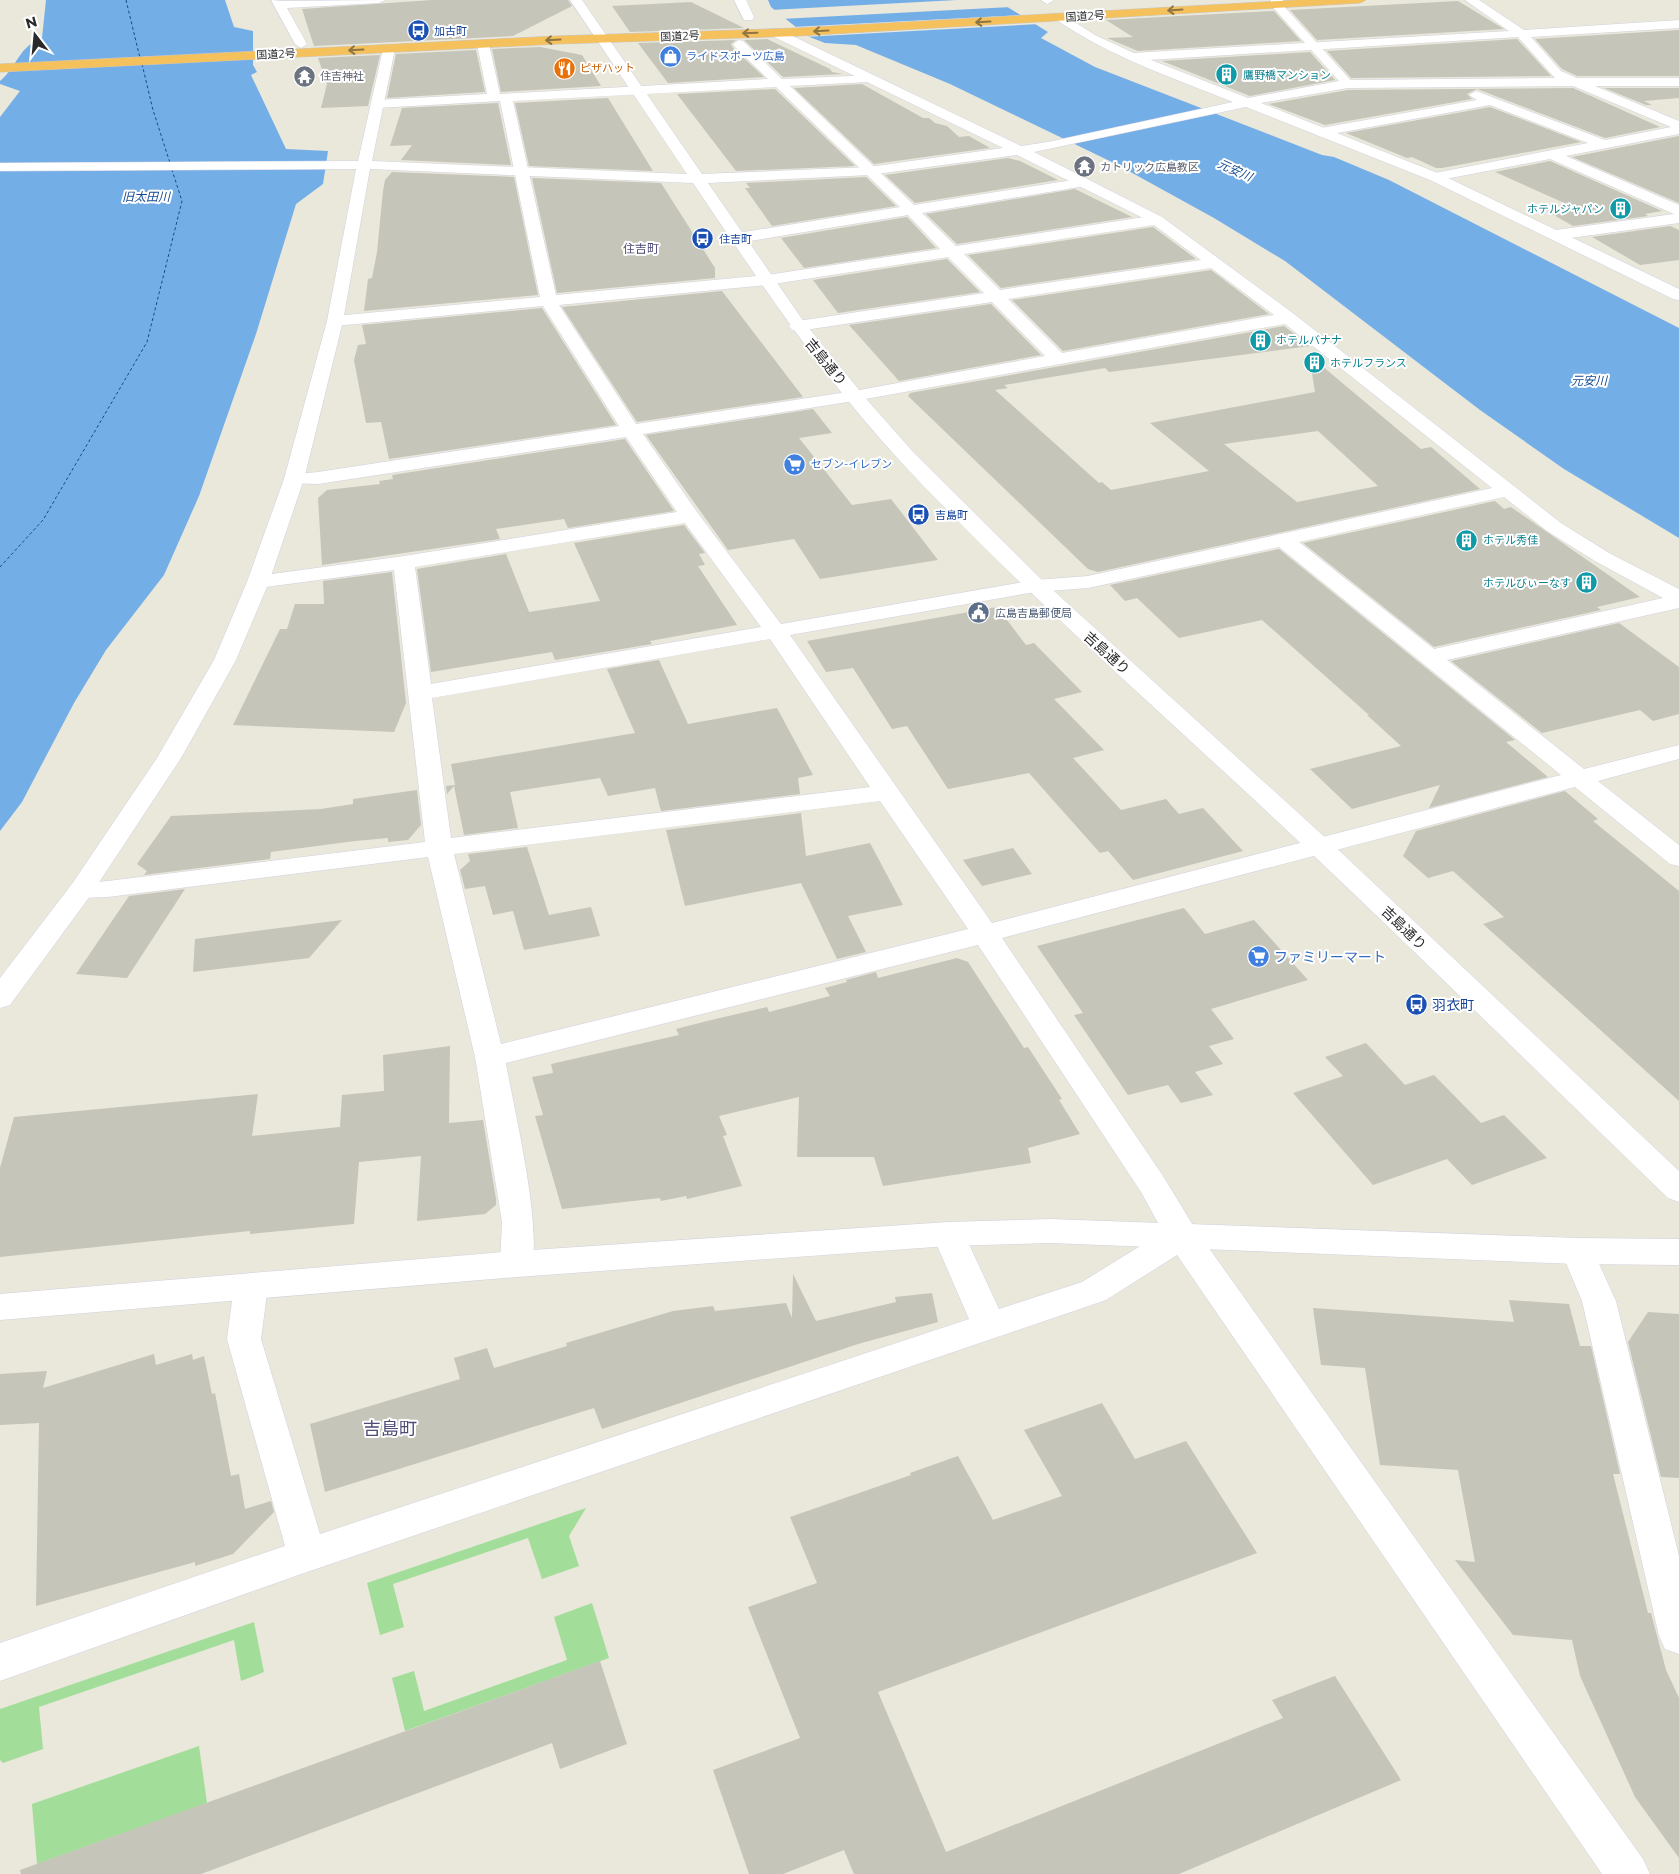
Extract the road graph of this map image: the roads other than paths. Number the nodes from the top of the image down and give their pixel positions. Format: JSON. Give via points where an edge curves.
{"nodes":[{"id":1,"x":379,"y":0,"type":"edge"},
{"id":2,"x":576,"y":0,"type":"edge"},
{"id":3,"x":740,"y":0,"type":"edge"},
{"id":4,"x":1360,"y":0,"type":"edge"},
{"id":5,"x":1471,"y":0,"type":"edge"},
{"id":6,"x":278,"y":2,"type":"edge"},
{"id":7,"x":1277,"y":2,"type":"edge"},
{"id":8,"x":748,"y":17,"type":"dead end"},
{"id":9,"x":1062,"y":18,"type":"junction"},
{"id":10,"x":1679,"y":24,"type":"edge"},
{"id":11,"x":602,"y":30,"type":"junction"},
{"id":12,"x":774,"y":32,"type":"junction"},
{"id":13,"x":1521,"y":33,"type":"junction"},
{"id":14,"x":301,"y":44,"type":"junction"},
{"id":15,"x":483,"y":44,"type":"junction"},
{"id":16,"x":740,"y":44,"type":"dead end"},
{"id":17,"x":1314,"y":45,"type":"junction"},
{"id":18,"x":389,"y":49,"type":"junction"},
{"id":19,"x":268,"y":50,"type":"junction"},
{"id":20,"x":1132,"y":57,"type":"junction"},
{"id":21,"x":5,"y":64,"type":"edge"},
{"id":22,"x":868,"y":78,"type":"junction"},
{"id":23,"x":1442,"y":82,"type":"junction"},
{"id":24,"x":1570,"y":82,"type":"junction"},
{"id":25,"x":1679,"y":82,"type":"edge"},
{"id":26,"x":780,"y":84,"type":"junction"},
{"id":27,"x":1348,"y":84,"type":"junction"},
{"id":28,"x":637,"y":91,"type":"junction"},
{"id":29,"x":500,"y":98,"type":"junction"},
{"id":30,"x":1492,"y":101,"type":"junction"},
{"id":31,"x":1246,"y":103,"type":"junction"},
{"id":32,"x":377,"y":104,"type":"junction"},
{"id":33,"x":1679,"y":128,"type":"edge"},
{"id":34,"x":1320,"y":132,"type":"junction"},
{"id":35,"x":1602,"y":144,"type":"junction"},
{"id":36,"x":1022,"y":150,"type":"junction"},
{"id":37,"x":1550,"y":154,"type":"junction"},
{"id":38,"x":365,"y":165,"type":"junction"},
{"id":39,"x":0,"y":167,"type":"edge"},
{"id":40,"x":869,"y":171,"type":"junction"},
{"id":41,"x":521,"y":172,"type":"junction"},
{"id":42,"x":1435,"y":177,"type":"junction"},
{"id":43,"x":697,"y":179,"type":"junction"},
{"id":44,"x":1085,"y":182,"type":"junction"},
{"id":45,"x":912,"y":211,"type":"junction"},
{"id":46,"x":1679,"y":211,"type":"edge"},
{"id":47,"x":1679,"y":218,"type":"edge"},
{"id":48,"x":1157,"y":220,"type":"junction"},
{"id":49,"x":1556,"y":235,"type":"junction"},
{"id":50,"x":738,"y":238,"type":"junction"},
{"id":51,"x":953,"y":252,"type":"junction"},
{"id":52,"x":1214,"y":263,"type":"junction"},
{"id":53,"x":766,"y":280,"type":"junction"},
{"id":54,"x":1679,"y":295,"type":"edge"},
{"id":55,"x":996,"y":296,"type":"junction"},
{"id":56,"x":549,"y":302,"type":"junction"},
{"id":57,"x":1288,"y":318,"type":"junction"},
{"id":58,"x":335,"y":321,"type":"junction"},
{"id":59,"x":798,"y":326,"type":"junction"},
{"id":60,"x":1058,"y":359,"type":"junction"},
{"id":61,"x":854,"y":396,"type":"junction"},
{"id":62,"x":631,"y":430,"type":"junction"},
{"id":63,"x":294,"y":479,"type":"junction"},
{"id":64,"x":1506,"y":491,"type":"junction"},
{"id":65,"x":690,"y":516,"type":"junction"},
{"id":66,"x":1285,"y":541,"type":"junction"},
{"id":67,"x":404,"y":562,"type":"junction"},
{"id":68,"x":258,"y":582,"type":"junction"},
{"id":69,"x":1035,"y":586,"type":"junction"},
{"id":70,"x":1679,"y":600,"type":"edge"},
{"id":71,"x":776,"y":632,"type":"junction"},
{"id":72,"x":1430,"y":657,"type":"junction"},
{"id":73,"x":420,"y":693,"type":"junction"},
{"id":74,"x":1679,"y":752,"type":"edge"},
{"id":75,"x":1580,"y":778,"type":"junction"},
{"id":76,"x":888,"y":792,"type":"junction"},
{"id":77,"x":1320,"y":846,"type":"junction"},
{"id":78,"x":439,"y":848,"type":"junction"},
{"id":79,"x":1679,"y":858,"type":"edge"},
{"id":80,"x":81,"y":890,"type":"junction"},
{"id":81,"x":984,"y":934,"type":"junction"},
{"id":82,"x":0,"y":998,"type":"edge"},
{"id":83,"x":490,"y":1058,"type":"junction"},
{"id":84,"x":1679,"y":1190,"type":"edge"},
{"id":85,"x":948,"y":1234,"type":"junction"},
{"id":86,"x":1182,"y":1236,"type":"junction"},
{"id":87,"x":1577,"y":1251,"type":"junction"},
{"id":88,"x":1679,"y":1252,"type":"edge"},
{"id":89,"x":517,"y":1264,"type":"junction"},
{"id":90,"x":251,"y":1286,"type":"junction"},
{"id":91,"x":0,"y":1307,"type":"edge"},
{"id":92,"x":990,"y":1326,"type":"junction"},
{"id":93,"x":306,"y":1555,"type":"junction"},
{"id":94,"x":1679,"y":1636,"type":"edge"},
{"id":95,"x":0,"y":1662,"type":"edge"},
{"id":96,"x":1628,"y":1874,"type":"edge"}],
"edges":[{"from":1,"to":6,"type":"street"},
{"from":2,"to":11,"type":"street","name":"吉島通り"},
{"from":3,"to":8,"type":"street"},
{"from":4,"to":7,"type":"highway","name":"国道2号"},
{"from":5,"to":13,"type":"street"},
{"from":6,"to":14,"type":"street"},
{"from":7,"to":9,"type":"highway","name":"国道2号","one_way":true},
{"from":7,"to":17,"type":"street"},
{"from":9,"to":12,"type":"highway","name":"国道2号","one_way":true},
{"from":9,"to":20,"type":"street","via":[[1091,38]]},
{"from":10,"to":13,"type":"street"},
{"from":12,"to":11,"type":"highway","name":"国道2号","one_way":true},
{"from":11,"to":14,"type":"highway","name":"国道2号"},
{"from":11,"to":15,"type":"highway","name":"国道2号","one_way":true},
{"from":11,"to":28,"type":"street","name":"吉島通り"},
{"from":12,"to":22,"type":"street"},
{"from":13,"to":17,"type":"street"},
{"from":13,"to":24,"type":"street","via":[[1556,74]]},
{"from":14,"to":19,"type":"highway","name":"国道2号"},
{"from":15,"to":18,"type":"highway","name":"国道2号"},
{"from":15,"to":29,"type":"street"},
{"from":16,"to":26,"type":"street"},
{"from":17,"to":20,"type":"street"},
{"from":17,"to":27,"type":"street"},
{"from":18,"to":19,"type":"highway","name":"国道2号","one_way":true},
{"from":18,"to":32,"type":"street"},
{"from":19,"to":21,"type":"highway","name":"国道2号"},
{"from":20,"to":31,"type":"street"},
{"from":22,"to":26,"type":"street"},
{"from":22,"to":36,"type":"street"},
{"from":23,"to":24,"type":"street"},
{"from":23,"to":27,"type":"street"},
{"from":23,"to":30,"type":"street"},
{"from":24,"to":25,"type":"street"},
{"from":24,"to":33,"type":"street"},
{"from":26,"to":28,"type":"street"},
{"from":26,"to":40,"type":"street"},
{"from":27,"to":31,"type":"street"},
{"from":28,"to":29,"type":"street"},
{"from":28,"to":43,"type":"street","name":"吉島通り"},
{"from":29,"to":32,"type":"street"},
{"from":29,"to":41,"type":"street"},
{"from":30,"to":34,"type":"street"},
{"from":30,"to":35,"type":"street"},
{"from":31,"to":34,"type":"street"},
{"from":31,"to":36,"type":"street"},
{"from":32,"to":38,"type":"street"},
{"from":33,"to":35,"type":"street"},
{"from":34,"to":42,"type":"street"},
{"from":35,"to":37,"type":"street"},
{"from":36,"to":40,"type":"street"},
{"from":36,"to":44,"type":"street"},
{"from":37,"to":42,"type":"street"},
{"from":37,"to":46,"type":"street"},
{"from":38,"to":39,"type":"street"},
{"from":38,"to":41,"type":"street"},
{"from":38,"to":58,"type":"street"},
{"from":40,"to":43,"type":"street"},
{"from":40,"to":45,"type":"street"},
{"from":41,"to":43,"type":"street"},
{"from":41,"to":56,"type":"street"},
{"from":42,"to":49,"type":"street"},
{"from":43,"to":50,"type":"street","name":"吉島通り"},
{"from":44,"to":45,"type":"street"},
{"from":44,"to":48,"type":"street"},
{"from":45,"to":50,"type":"street"},
{"from":45,"to":51,"type":"street"},
{"from":47,"to":49,"type":"street"},
{"from":48,"to":51,"type":"street"},
{"from":48,"to":52,"type":"street"},
{"from":49,"to":54,"type":"street"},
{"from":50,"to":53,"type":"street","name":"吉島通り"},
{"from":51,"to":53,"type":"street"},
{"from":51,"to":55,"type":"street"},
{"from":52,"to":55,"type":"street"},
{"from":52,"to":57,"type":"street"},
{"from":53,"to":56,"type":"street"},
{"from":53,"to":59,"type":"street","name":"吉島通り"},
{"from":55,"to":59,"type":"street"},
{"from":55,"to":60,"type":"street"},
{"from":56,"to":58,"type":"street"},
{"from":56,"to":62,"type":"street"},
{"from":57,"to":60,"type":"street"},
{"from":57,"to":64,"type":"street"},
{"from":58,"to":63,"type":"street"},
{"from":59,"to":61,"type":"street","name":"吉島通り"},
{"from":60,"to":61,"type":"street"},
{"from":61,"to":62,"type":"street"},
{"from":61,"to":69,"type":"street","name":"吉島通り","via":[[907,457]]},
{"from":62,"to":63,"type":"street"},
{"from":62,"to":65,"type":"street"},
{"from":63,"to":68,"type":"street"},
{"from":64,"to":66,"type":"street"},
{"from":64,"to":70,"type":"street","via":[[1554,527]]},
{"from":65,"to":67,"type":"street"},
{"from":65,"to":71,"type":"street"},
{"from":66,"to":69,"type":"street","via":[[1088,582]]},
{"from":66,"to":72,"type":"street"},
{"from":67,"to":68,"type":"street"},
{"from":67,"to":73,"type":"street"},
{"from":68,"to":80,"type":"street","via":[[224,660],[173,750]]},
{"from":69,"to":71,"type":"street"},
{"from":69,"to":77,"type":"street","name":"吉島通り"},
{"from":70,"to":72,"type":"street"},
{"from":71,"to":73,"type":"street"},
{"from":71,"to":76,"type":"street"},
{"from":72,"to":75,"type":"street"},
{"from":73,"to":78,"type":"street"},
{"from":74,"to":75,"type":"street"},
{"from":75,"to":77,"type":"street"},
{"from":75,"to":79,"type":"street"},
{"from":76,"to":78,"type":"street"},
{"from":76,"to":81,"type":"street"},
{"from":77,"to":81,"type":"street"},
{"from":77,"to":84,"type":"street","name":"吉島通り"},
{"from":78,"to":80,"type":"street","via":[[108,890]]},
{"from":78,"to":83,"type":"street"},
{"from":80,"to":82,"type":"street"},
{"from":81,"to":83,"type":"street"},
{"from":81,"to":86,"type":"street","via":[[1152,1184]]},
{"from":83,"to":89,"type":"street","via":[[518,1222]]},
{"from":85,"to":86,"type":"street","via":[[1050,1231]]},
{"from":85,"to":89,"type":"street"},
{"from":85,"to":92,"type":"street"},
{"from":86,"to":87,"type":"street"},
{"from":86,"to":92,"type":"street","via":[[1094,1291]]},
{"from":86,"to":96,"type":"street"},
{"from":87,"to":88,"type":"street"},
{"from":87,"to":94,"type":"street","via":[[1599,1301]]},
{"from":89,"to":90,"type":"street"},
{"from":90,"to":91,"type":"street"},
{"from":90,"to":93,"type":"street","via":[[244,1340]]},
{"from":92,"to":93,"type":"street"},
{"from":93,"to":95,"type":"street"}]}
